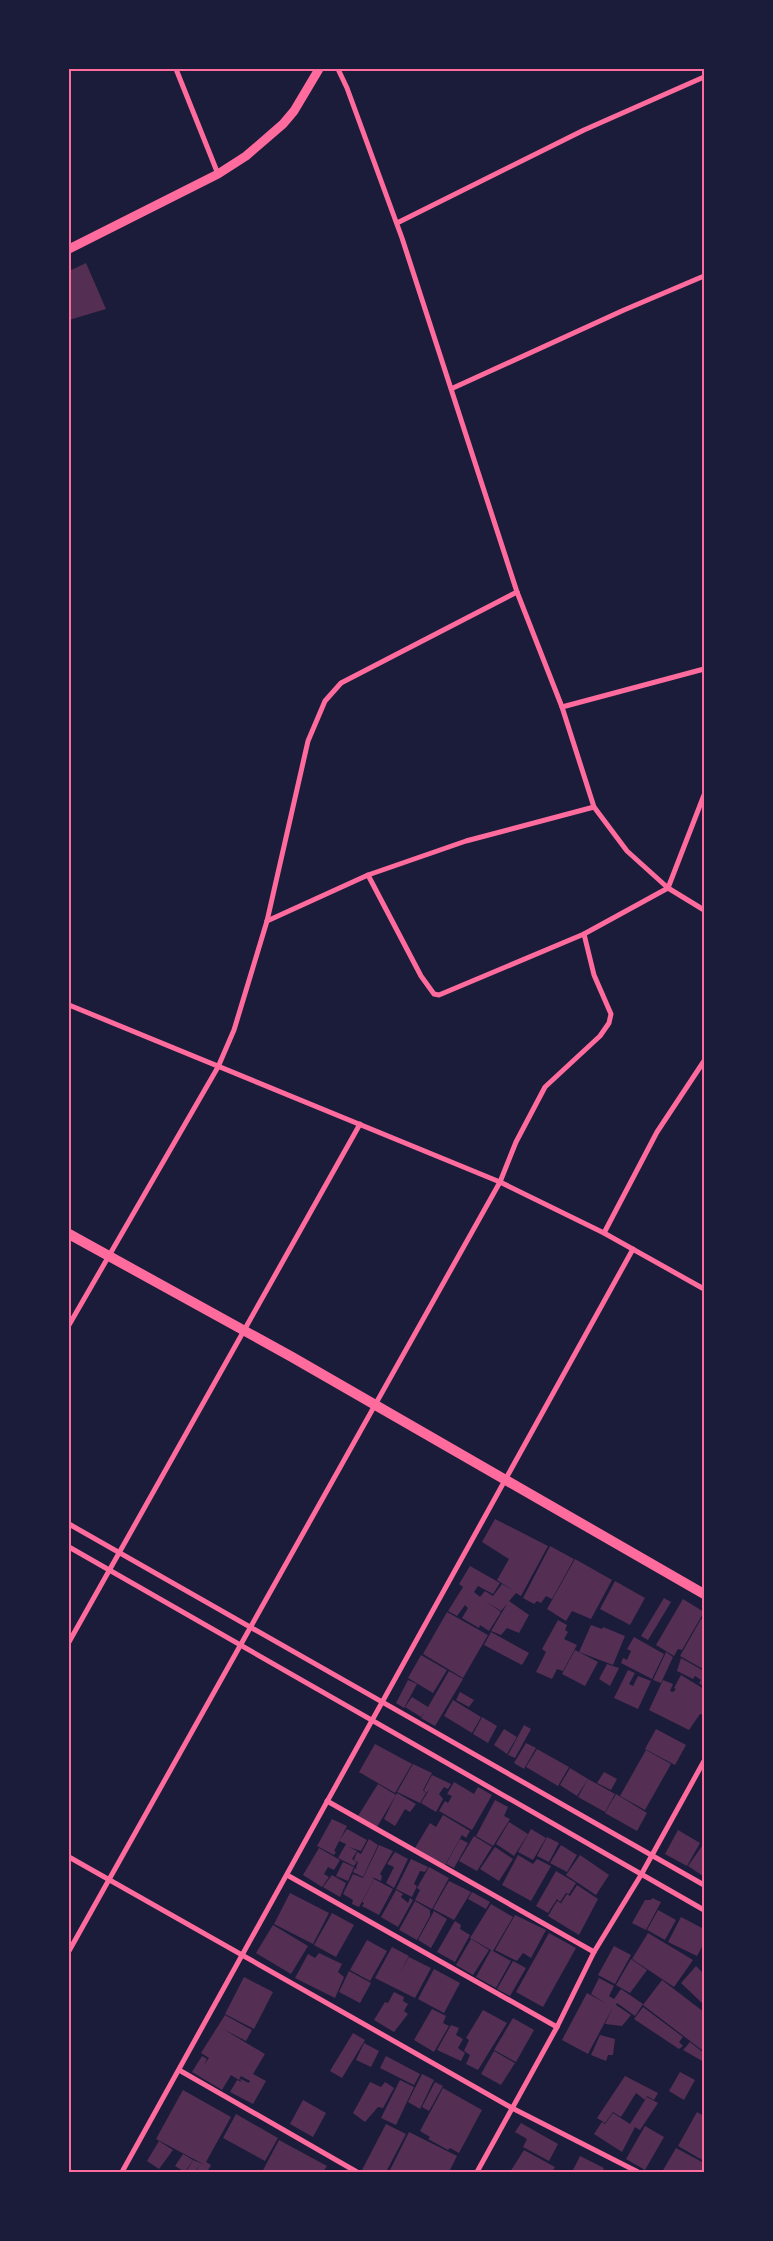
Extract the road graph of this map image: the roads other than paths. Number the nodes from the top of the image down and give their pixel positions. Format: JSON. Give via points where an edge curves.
{"nodes":[{"id":1,"x":176,"y":69,"type":"edge"},
{"id":2,"x":319,"y":69,"type":"edge"},
{"id":3,"x":338,"y":69,"type":"edge"},
{"id":4,"x":704,"y":77,"type":"edge"},
{"id":5,"x":218,"y":174,"type":"junction"},
{"id":6,"x":397,"y":223,"type":"junction"},
{"id":7,"x":69,"y":249,"type":"edge"},
{"id":8,"x":704,"y":276,"type":"edge"},
{"id":9,"x":452,"y":388,"type":"junction"},
{"id":10,"x":518,"y":592,"type":"junction"},
{"id":11,"x":704,"y":669,"type":"edge"},
{"id":12,"x":562,"y":707,"type":"junction"},
{"id":13,"x":704,"y":795,"type":"edge"},
{"id":14,"x":594,"y":807,"type":"junction"},
{"id":15,"x":368,"y":875,"type":"junction"},
{"id":16,"x":668,"y":888,"type":"junction"},
{"id":17,"x":704,"y":910,"type":"edge"},
{"id":18,"x":267,"y":921,"type":"junction"},
{"id":19,"x":584,"y":934,"type":"junction"},
{"id":20,"x":69,"y":1005,"type":"edge"},
{"id":21,"x":704,"y":1061,"type":"edge"},
{"id":22,"x":218,"y":1067,"type":"junction"},
{"id":23,"x":360,"y":1124,"type":"junction"},
{"id":24,"x":500,"y":1182,"type":"junction"},
{"id":25,"x":604,"y":1233,"type":"junction"},
{"id":26,"x":69,"y":1234,"type":"edge"},
{"id":27,"x":633,"y":1249,"type":"junction"},
{"id":28,"x":109,"y":1256,"type":"junction"},
{"id":29,"x":704,"y":1289,"type":"edge"},
{"id":30,"x":69,"y":1325,"type":"edge"},
{"id":31,"x":244,"y":1332,"type":"junction"},
{"id":32,"x":376,"y":1407,"type":"junction"},
{"id":33,"x":505,"y":1480,"type":"junction"},
{"id":34,"x":69,"y":1524,"type":"edge"},
{"id":35,"x":69,"y":1547,"type":"edge"},
{"id":36,"x":119,"y":1553,"type":"junction"},
{"id":37,"x":109,"y":1570,"type":"junction"},
{"id":38,"x":704,"y":1594,"type":"edge"},
{"id":39,"x":252,"y":1627,"type":"junction"},
{"id":40,"x":69,"y":1642,"type":"edge"},
{"id":41,"x":242,"y":1644,"type":"junction"},
{"id":42,"x":382,"y":1702,"type":"junction"},
{"id":43,"x":372,"y":1720,"type":"junction"},
{"id":44,"x":704,"y":1760,"type":"edge"},
{"id":45,"x":328,"y":1802,"type":"junction"},
{"id":46,"x":652,"y":1856,"type":"junction"},
{"id":47,"x":69,"y":1857,"type":"edge"},
{"id":48,"x":287,"y":1875,"type":"junction"},
{"id":49,"x":641,"y":1875,"type":"junction"},
{"id":50,"x":109,"y":1879,"type":"junction"},
{"id":51,"x":704,"y":1886,"type":"edge"},
{"id":52,"x":704,"y":1910,"type":"edge"},
{"id":53,"x":69,"y":1951,"type":"edge"},
{"id":54,"x":594,"y":1952,"type":"junction"},
{"id":55,"x":243,"y":1955,"type":"junction"},
{"id":56,"x":557,"y":2027,"type":"junction"},
{"id":57,"x":179,"y":2070,"type":"junction"},
{"id":58,"x":512,"y":2108,"type":"junction"},
{"id":59,"x":122,"y":2172,"type":"edge"},
{"id":60,"x":357,"y":2172,"type":"edge"},
{"id":61,"x":477,"y":2172,"type":"edge"},
{"id":62,"x":638,"y":2172,"type":"edge"}],
"edges":[{"from":1,"to":5,"type":"street"},
{"from":2,"to":5,"type":"street","via":[[283,124],[246,156]]},
{"from":3,"to":6,"type":"street"},
{"from":4,"to":6,"type":"street","via":[[584,130]]},
{"from":5,"to":7,"type":"street"},
{"from":6,"to":9,"type":"street"},
{"from":8,"to":9,"type":"street"},
{"from":9,"to":10,"type":"street"},
{"from":10,"to":12,"type":"street"},
{"from":10,"to":18,"type":"street","via":[[341,683],[325,701],[308,741]]},
{"from":11,"to":12,"type":"street"},
{"from":12,"to":14,"type":"street"},
{"from":13,"to":16,"type":"street"},
{"from":14,"to":15,"type":"street","via":[[466,841]]},
{"from":14,"to":16,"type":"street","via":[[627,851]]},
{"from":15,"to":18,"type":"street"},
{"from":15,"to":19,"type":"street","via":[[421,976],[434,994]]},
{"from":16,"to":17,"type":"street"},
{"from":16,"to":19,"type":"street"},
{"from":18,"to":22,"type":"street","via":[[234,1030]]},
{"from":19,"to":24,"type":"street","via":[[594,975],[611,1014],[609,1023],[600,1036],[544,1087]]},
{"from":20,"to":22,"type":"street"},
{"from":21,"to":25,"type":"street","via":[[657,1132]]},
{"from":22,"to":23,"type":"street"},
{"from":22,"to":28,"type":"street"},
{"from":23,"to":24,"type":"street"},
{"from":23,"to":31,"type":"street"},
{"from":24,"to":25,"type":"street"},
{"from":24,"to":32,"type":"street"},
{"from":25,"to":27,"type":"street"},
{"from":26,"to":28,"type":"main road"},
{"from":27,"to":29,"type":"street"},
{"from":27,"to":33,"type":"street"},
{"from":28,"to":30,"type":"street"},
{"from":28,"to":31,"type":"main road"},
{"from":31,"to":32,"type":"main road"},
{"from":31,"to":36,"type":"street"},
{"from":32,"to":33,"type":"main road"},
{"from":32,"to":39,"type":"street"},
{"from":33,"to":38,"type":"main road"},
{"from":33,"to":42,"type":"street"},
{"from":34,"to":36,"type":"street"},
{"from":35,"to":37,"type":"street"},
{"from":36,"to":37,"type":"street"},
{"from":36,"to":39,"type":"street"},
{"from":37,"to":40,"type":"street"},
{"from":37,"to":41,"type":"street"},
{"from":39,"to":41,"type":"street"},
{"from":39,"to":42,"type":"street"},
{"from":41,"to":43,"type":"street"},
{"from":41,"to":50,"type":"street"},
{"from":42,"to":43,"type":"street"},
{"from":42,"to":46,"type":"street"},
{"from":43,"to":45,"type":"street"},
{"from":43,"to":49,"type":"street"},
{"from":44,"to":46,"type":"street"},
{"from":45,"to":48,"type":"street"},
{"from":45,"to":54,"type":"street"},
{"from":46,"to":49,"type":"street"},
{"from":46,"to":51,"type":"street"},
{"from":47,"to":50,"type":"street"},
{"from":48,"to":55,"type":"street"},
{"from":48,"to":56,"type":"street"},
{"from":49,"to":52,"type":"street"},
{"from":49,"to":54,"type":"street"},
{"from":50,"to":53,"type":"street"},
{"from":50,"to":55,"type":"street"},
{"from":54,"to":56,"type":"street"},
{"from":55,"to":57,"type":"street"},
{"from":55,"to":58,"type":"street"},
{"from":56,"to":58,"type":"street"},
{"from":57,"to":59,"type":"street"},
{"from":57,"to":60,"type":"street"},
{"from":58,"to":61,"type":"street"},
{"from":58,"to":62,"type":"street"}]}
